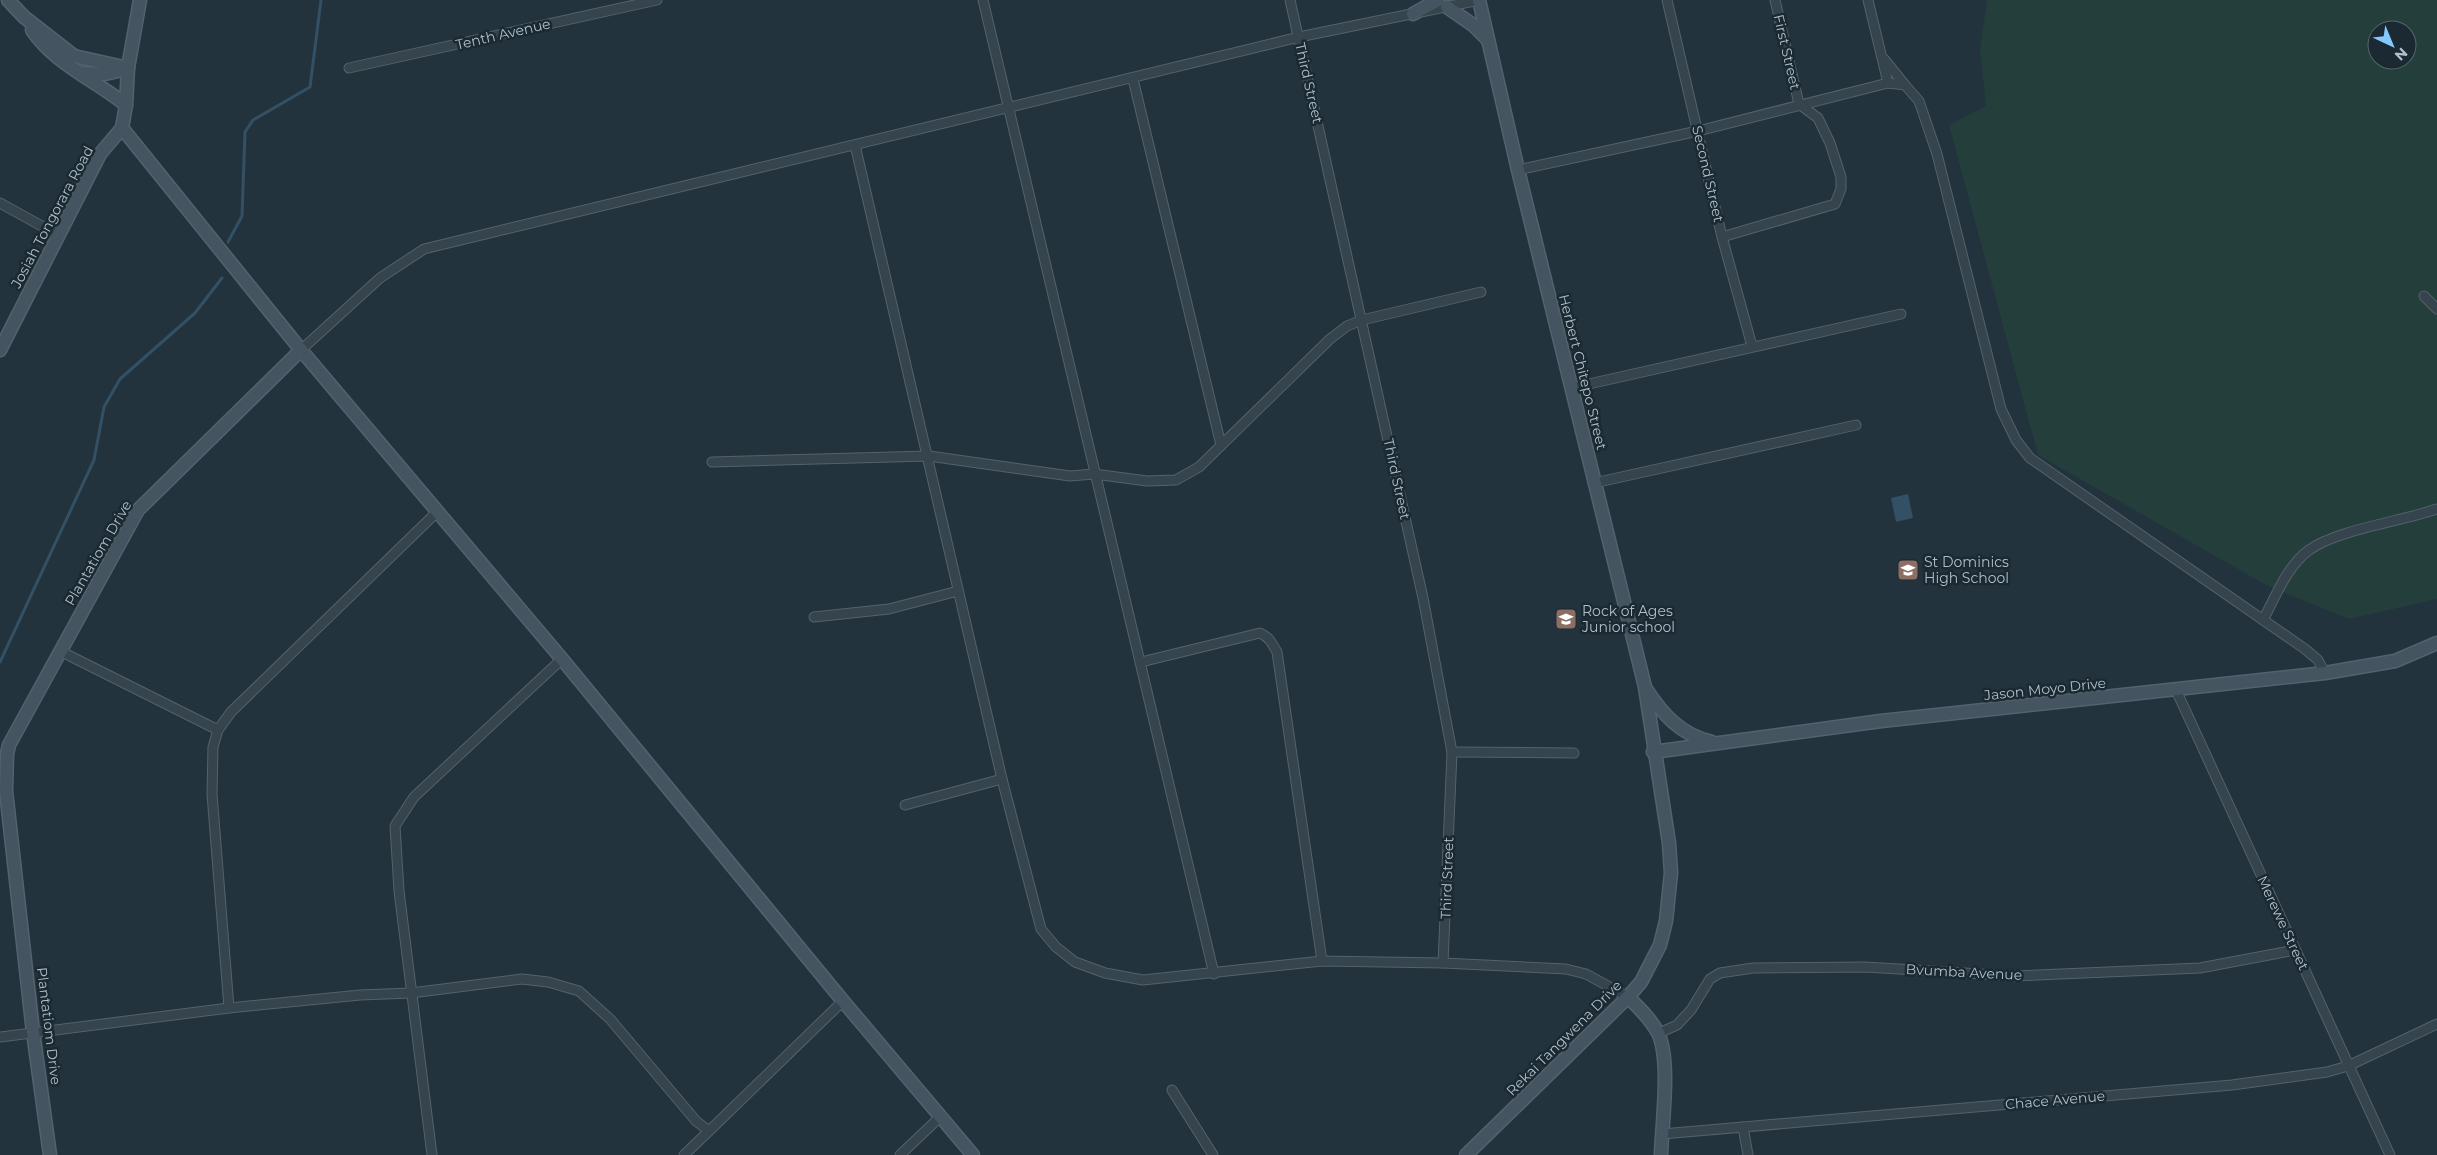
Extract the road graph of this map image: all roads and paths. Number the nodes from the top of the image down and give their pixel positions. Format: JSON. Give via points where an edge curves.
{"nodes":[{"id":1,"x":8,"y":0,"type":"edge"},
{"id":2,"x":140,"y":0,"type":"edge"},
{"id":3,"x":657,"y":0,"type":"edge"},
{"id":4,"x":983,"y":0,"type":"edge"},
{"id":5,"x":1290,"y":0,"type":"edge"},
{"id":6,"x":1479,"y":0,"type":"edge"},
{"id":7,"x":1668,"y":0,"type":"edge"},
{"id":8,"x":1775,"y":0,"type":"edge"},
{"id":9,"x":1868,"y":0,"type":"edge"},
{"id":10,"x":1443,"y":3,"type":"edge"},
{"id":11,"x":1413,"y":14,"type":"joint"},
{"id":12,"x":24,"y":17,"type":"junction"},
{"id":13,"x":1298,"y":37,"type":"junction"},
{"id":14,"x":1488,"y":40,"type":"junction"},
{"id":15,"x":1882,"y":57,"type":"junction"},
{"id":16,"x":128,"y":68,"type":"junction"},
{"id":17,"x":348,"y":68,"type":"dead end"},
{"id":18,"x":78,"y":72,"type":"junction"},
{"id":19,"x":1133,"y":79,"type":"junction"},
{"id":20,"x":1888,"y":83,"type":"junction"},
{"id":21,"x":1905,"y":84,"type":"junction"},
{"id":22,"x":1799,"y":104,"type":"junction"},
{"id":23,"x":126,"y":105,"type":"junction"},
{"id":24,"x":1009,"y":108,"type":"junction"},
{"id":25,"x":122,"y":128,"type":"junction"},
{"id":26,"x":1698,"y":130,"type":"junction"},
{"id":27,"x":855,"y":145,"type":"junction"},
{"id":28,"x":1518,"y":170,"type":"junction"},
{"id":29,"x":0,"y":203,"type":"edge"},
{"id":30,"x":58,"y":235,"type":"junction"},
{"id":31,"x":1722,"y":237,"type":"junction"},
{"id":32,"x":1482,"y":292,"type":"dead end"},
{"id":33,"x":2424,"y":296,"type":"dead end"},
{"id":34,"x":2437,"y":309,"type":"edge"},
{"id":35,"x":1901,"y":314,"type":"dead end"},
{"id":36,"x":1362,"y":320,"type":"junction"},
{"id":37,"x":1752,"y":346,"type":"junction"},
{"id":38,"x":0,"y":350,"type":"edge"},
{"id":39,"x":301,"y":350,"type":"junction"},
{"id":40,"x":1571,"y":388,"type":"junction"},
{"id":41,"x":1856,"y":425,"type":"dead end"},
{"id":42,"x":1221,"y":446,"type":"junction"},
{"id":43,"x":929,"y":456,"type":"junction"},
{"id":44,"x":712,"y":462,"type":"dead end"},
{"id":45,"x":1094,"y":474,"type":"junction"},
{"id":46,"x":1594,"y":483,"type":"junction"},
{"id":47,"x":2437,"y":509,"type":"edge"},
{"id":48,"x":437,"y":512,"type":"junction"},
{"id":49,"x":958,"y":591,"type":"junction"},
{"id":50,"x":814,"y":617,"type":"dead end"},
{"id":51,"x":2264,"y":620,"type":"junction"},
{"id":52,"x":2437,"y":643,"type":"edge"},
{"id":53,"x":60,"y":651,"type":"junction"},
{"id":54,"x":562,"y":660,"type":"junction"},
{"id":55,"x":1141,"y":662,"type":"junction"},
{"id":56,"x":2325,"y":673,"type":"junction"},
{"id":57,"x":1645,"y":687,"type":"junction"},
{"id":58,"x":2176,"y":690,"type":"junction"},
{"id":59,"x":218,"y":730,"type":"junction"},
{"id":60,"x":1733,"y":742,"type":"junction"},
{"id":61,"x":1452,"y":752,"type":"junction"},
{"id":62,"x":1654,"y":752,"type":"junction"},
{"id":63,"x":1574,"y":753,"type":"dead end"},
{"id":64,"x":1002,"y":779,"type":"junction"},
{"id":65,"x":905,"y":805,"type":"dead end"},
{"id":66,"x":2295,"y":950,"type":"junction"},
{"id":67,"x":1322,"y":961,"type":"junction"},
{"id":68,"x":1444,"y":963,"type":"junction"},
{"id":69,"x":1214,"y":974,"type":"junction"},
{"id":70,"x":411,"y":992,"type":"junction"},
{"id":71,"x":1628,"y":997,"type":"junction"},
{"id":72,"x":843,"y":1001,"type":"junction"},
{"id":73,"x":229,"y":1008,"type":"junction"},
{"id":74,"x":2437,"y":1024,"type":"edge"},
{"id":75,"x":33,"y":1032,"type":"junction"},
{"id":76,"x":1659,"y":1034,"type":"junction"},
{"id":77,"x":0,"y":1036,"type":"edge"},
{"id":78,"x":2348,"y":1066,"type":"junction"},
{"id":79,"x":1172,"y":1090,"type":"dead end"},
{"id":80,"x":941,"y":1116,"type":"junction"},
{"id":81,"x":1743,"y":1127,"type":"junction"},
{"id":82,"x":709,"y":1131,"type":"junction"},
{"id":83,"x":1662,"y":1134,"type":"junction"},
{"id":84,"x":50,"y":1155,"type":"edge"},
{"id":85,"x":432,"y":1155,"type":"edge"},
{"id":86,"x":684,"y":1155,"type":"edge"},
{"id":87,"x":900,"y":1155,"type":"edge"},
{"id":88,"x":973,"y":1155,"type":"edge"},
{"id":89,"x":1213,"y":1155,"type":"edge"},
{"id":90,"x":1466,"y":1155,"type":"edge"},
{"id":91,"x":1661,"y":1155,"type":"edge"},
{"id":92,"x":1748,"y":1155,"type":"edge"},
{"id":93,"x":2390,"y":1155,"type":"edge"}],
"edges":[{"from":1,"to":12,"type":"street"},
{"from":2,"to":16,"type":"street"},
{"from":3,"to":17,"type":"street","name":"Tenth Avenue"},
{"from":4,"to":24,"type":"street"},
{"from":5,"to":13,"type":"street","name":"Third Street"},
{"from":6,"to":10,"type":"street"},
{"from":6,"to":14,"type":"street","name":"Herbert Chitepo Street"},
{"from":7,"to":26,"type":"street","name":"Second Street"},
{"from":8,"to":22,"type":"street","name":"First Street"},
{"from":9,"to":15,"type":"street"},
{"from":10,"to":11,"type":"street"},
{"from":10,"to":14,"type":"street"},
{"from":11,"to":13,"type":"street"},
{"from":12,"to":16,"type":"street","via":[[74,56]]},
{"from":12,"to":18,"type":"street","via":[[39,40]]},
{"from":13,"to":19,"type":"street"},
{"from":13,"to":36,"type":"street","name":"Third Street"},
{"from":14,"to":28,"type":"street","name":"Herbert Chitepo Street"},
{"from":15,"to":20,"type":"street"},
{"from":15,"to":21,"type":"street"},
{"from":16,"to":18,"type":"street","via":[[105,74]]},
{"from":16,"to":23,"type":"street"},
{"from":18,"to":23,"type":"street","via":[[103,86]]},
{"from":19,"to":24,"type":"street"},
{"from":19,"to":42,"type":"street"},
{"from":20,"to":21,"type":"street"},
{"from":20,"to":22,"type":"street"},
{"from":21,"to":51,"type":"street","via":[[1919,101],[1937,154],[2001,409],[2016,440],[2030,458]]},
{"from":22,"to":26,"type":"street"},
{"from":22,"to":31,"type":"street","via":[[1818,118],[1830,143],[1841,177],[1841,189],[1835,204]]},
{"from":23,"to":25,"type":"street"},
{"from":24,"to":27,"type":"street"},
{"from":24,"to":45,"type":"street"},
{"from":25,"to":30,"type":"street","name":"Josiah Tongorara Road","via":[[100,154]]},
{"from":25,"to":39,"type":"street"},
{"from":26,"to":28,"type":"street"},
{"from":26,"to":31,"type":"street","name":"Second Street"},
{"from":27,"to":39,"type":"street","via":[[424,249],[380,278]]},
{"from":27,"to":43,"type":"street"},
{"from":28,"to":40,"type":"street","name":"Herbert Chitepo Street"},
{"from":29,"to":30,"type":"street"},
{"from":30,"to":38,"type":"street","name":"Josiah Tongorara Road"},
{"from":31,"to":37,"type":"street","name":"Second Street"},
{"from":32,"to":36,"type":"street"},
{"from":33,"to":34,"type":"street"},
{"from":35,"to":37,"type":"street"},
{"from":36,"to":42,"type":"street","via":[[1330,339]]},
{"from":36,"to":61,"type":"street","name":"Third Street","via":[[1423,598]]},
{"from":37,"to":40,"type":"street"},
{"from":39,"to":48,"type":"street"},
{"from":39,"to":53,"type":"street","name":"Plantatiom Drive","via":[[138,510]]},
{"from":40,"to":46,"type":"street","name":"Herbert Chitepo Street"},
{"from":41,"to":46,"type":"street"},
{"from":42,"to":45,"type":"street","via":[[1199,467],[1176,480],[1146,481]]},
{"from":43,"to":44,"type":"street"},
{"from":43,"to":45,"type":"street","via":[[1070,476]]},
{"from":43,"to":49,"type":"street"},
{"from":45,"to":55,"type":"street"},
{"from":46,"to":57,"type":"street","name":"Herbert Chitepo Street"},
{"from":47,"to":51,"type":"street","via":[[2332,538],[2310,550],[2292,567]]},
{"from":48,"to":54,"type":"street"},
{"from":48,"to":59,"type":"street","via":[[231,712]]},
{"from":49,"to":50,"type":"street","via":[[889,609]]},
{"from":49,"to":64,"type":"street"},
{"from":51,"to":56,"type":"street","via":[[2318,660]]},
{"from":52,"to":56,"type":"street","name":"Jason Moyo Drive","via":[[2396,661]]},
{"from":53,"to":59,"type":"street"},
{"from":53,"to":75,"type":"street","name":"Plantatiom Drive","via":[[7,754],[6,791]]},
{"from":54,"to":70,"type":"street","via":[[414,797],[396,826],[399,891]]},
{"from":54,"to":72,"type":"street"},
{"from":55,"to":67,"type":"street","via":[[1260,633],[1272,642],[1277,652]]},
{"from":55,"to":69,"type":"street"},
{"from":56,"to":58,"type":"street","name":"Jason Moyo Drive"},
{"from":57,"to":60,"type":"street","via":[[1662,713],[1690,735],[1715,742]]},
{"from":57,"to":62,"type":"street","name":"Herbert Chitepo Street"},
{"from":58,"to":60,"type":"street","name":"Jason Moyo Drive","via":[[1881,721]]},
{"from":58,"to":66,"type":"street","name":"Merewe Street"},
{"from":59,"to":73,"type":"street","via":[[213,747],[212,794]]},
{"from":60,"to":62,"type":"street","name":"Jason Moyo Drive"},
{"from":61,"to":63,"type":"street"},
{"from":61,"to":68,"type":"street","name":"Third Street"},
{"from":62,"to":71,"type":"street","name":"Rekai Tangwena Drive","via":[[1669,843],[1671,873],[1666,921],[1660,945],[1641,982]]},
{"from":64,"to":65,"type":"street"},
{"from":64,"to":69,"type":"street","via":[[1041,929],[1056,947],[1075,962],[1105,973],[1143,980]]},
{"from":66,"to":76,"type":"street","name":"Bvumba Avenue","via":[[2200,968],[2014,976],[1865,967],[1753,968],[1720,973],[1710,979],[1691,1010],[1677,1025]]},
{"from":66,"to":78,"type":"street","name":"Merewe Street"},
{"from":67,"to":68,"type":"street"},
{"from":67,"to":69,"type":"street"},
{"from":68,"to":71,"type":"street","via":[[1566,969],[1586,974]]},
{"from":70,"to":73,"type":"street"},
{"from":70,"to":82,"type":"street","via":[[522,979],[548,982],[578,991],[610,1019],[696,1121]]},
{"from":70,"to":85,"type":"street"},
{"from":71,"to":76,"type":"street"},
{"from":71,"to":90,"type":"street","name":"Rekai Tangwena Drive"},
{"from":72,"to":80,"type":"street"},
{"from":72,"to":82,"type":"street"},
{"from":73,"to":75,"type":"street"},
{"from":74,"to":78,"type":"street","name":"Chace Avenue"},
{"from":75,"to":77,"type":"street"},
{"from":75,"to":84,"type":"street","name":"Plantatiom Drive"},
{"from":76,"to":83,"type":"street","via":[[1665,1056]]},
{"from":78,"to":81,"type":"street","name":"Chace Avenue","via":[[2328,1072],[2232,1085]]},
{"from":78,"to":93,"type":"street","name":"Merewe Street"},
{"from":79,"to":89,"type":"street"},
{"from":80,"to":87,"type":"street"},
{"from":80,"to":88,"type":"street"},
{"from":81,"to":83,"type":"street","name":"Chace Avenue"},
{"from":81,"to":92,"type":"street"},
{"from":82,"to":86,"type":"street"},
{"from":83,"to":91,"type":"street"}]}
